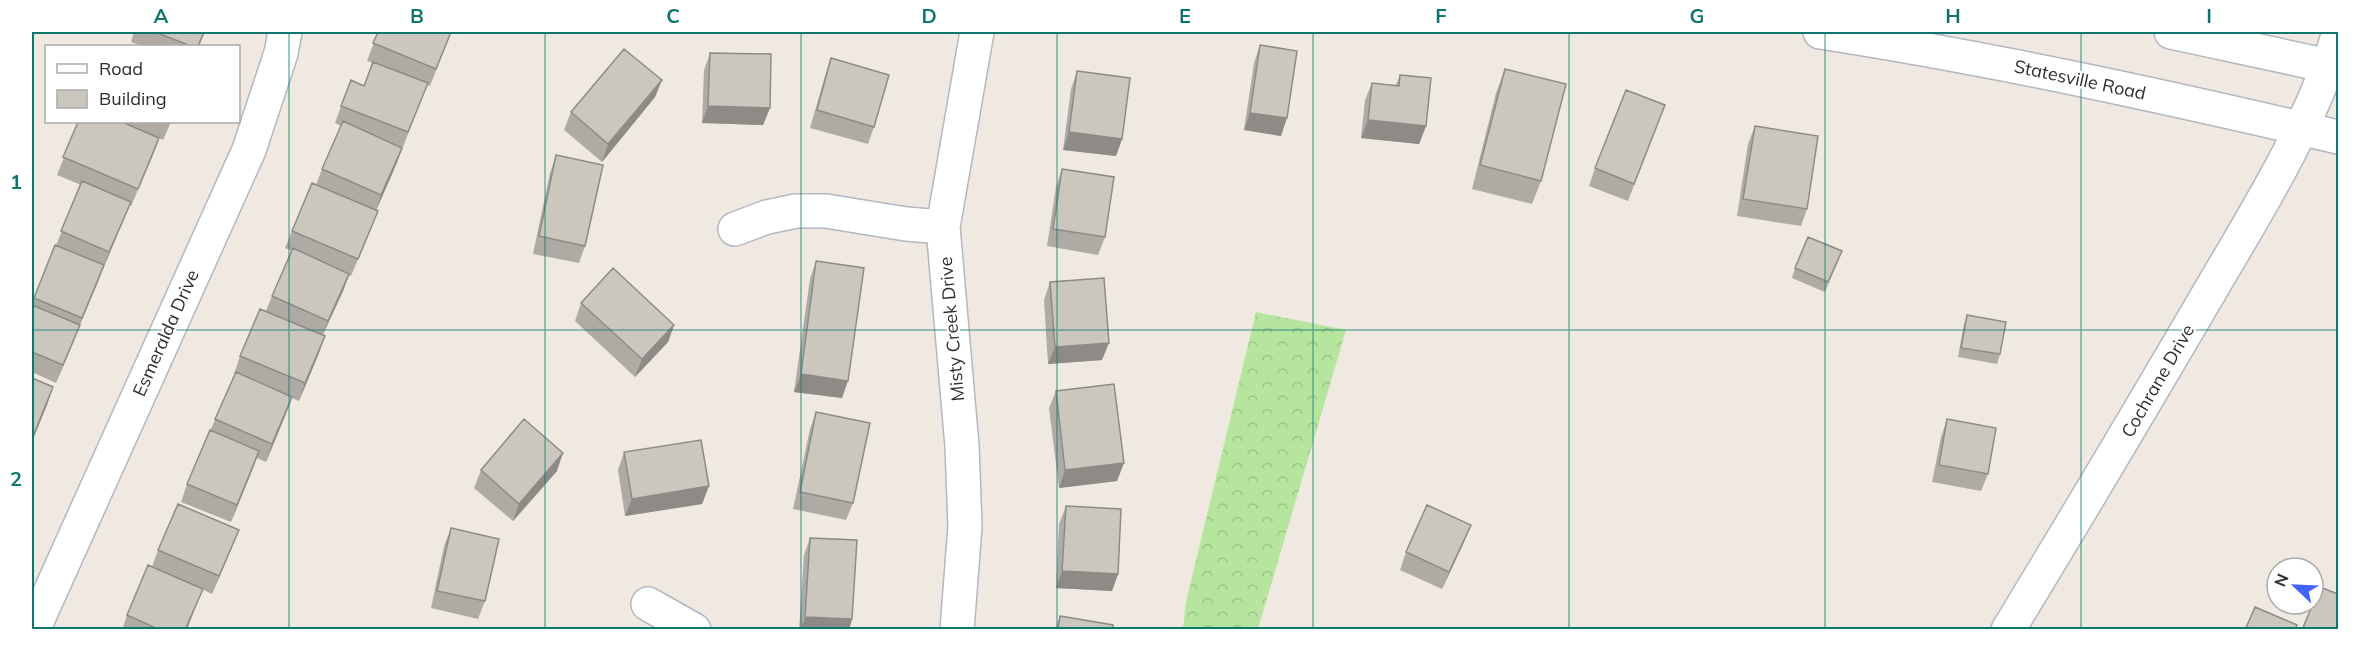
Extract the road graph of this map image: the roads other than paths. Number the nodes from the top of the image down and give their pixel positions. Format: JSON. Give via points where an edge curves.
{"nodes":[{"id":1,"x":285,"y":32,"type":"edge"},
{"id":2,"x":977,"y":32,"type":"edge"},
{"id":3,"x":1820,"y":32,"type":"edge"},
{"id":4,"x":2171,"y":32,"type":"edge"},
{"id":5,"x":2335,"y":57,"type":"edge"},
{"id":6,"x":2302,"y":129,"type":"junction"},
{"id":7,"x":2338,"y":137,"type":"edge"},
{"id":8,"x":943,"y":227,"type":"junction"},
{"id":9,"x":735,"y":229,"type":"dead end"},
{"id":10,"x":648,"y":604,"type":"dead end"},
{"id":11,"x":33,"y":630,"type":"edge"},
{"id":12,"x":694,"y":630,"type":"edge"},
{"id":13,"x":957,"y":630,"type":"edge"},
{"id":14,"x":2008,"y":630,"type":"edge"}],
"edges":[{"from":1,"to":11,"type":"street","name":"Esmeralda Drive","via":[[249,150]]},
{"from":2,"to":8,"type":"street","name":"Misty Creek Drive"},
{"from":3,"to":6,"type":"street","name":"Statesville Road","via":[[1953,53]]},
{"from":4,"to":5,"type":"street"},
{"from":5,"to":6,"type":"street","name":"Cochrane Drive"},
{"from":6,"to":7,"type":"street","name":"Statesville Road"},
{"from":6,"to":14,"type":"street","name":"Cochrane Drive"},
{"from":8,"to":9,"type":"street","via":[[826,211],[796,211]]},
{"from":8,"to":13,"type":"street","name":"Misty Creek Drive","via":[[963,446],[965,526]]},
{"from":10,"to":12,"type":"street"}]}
